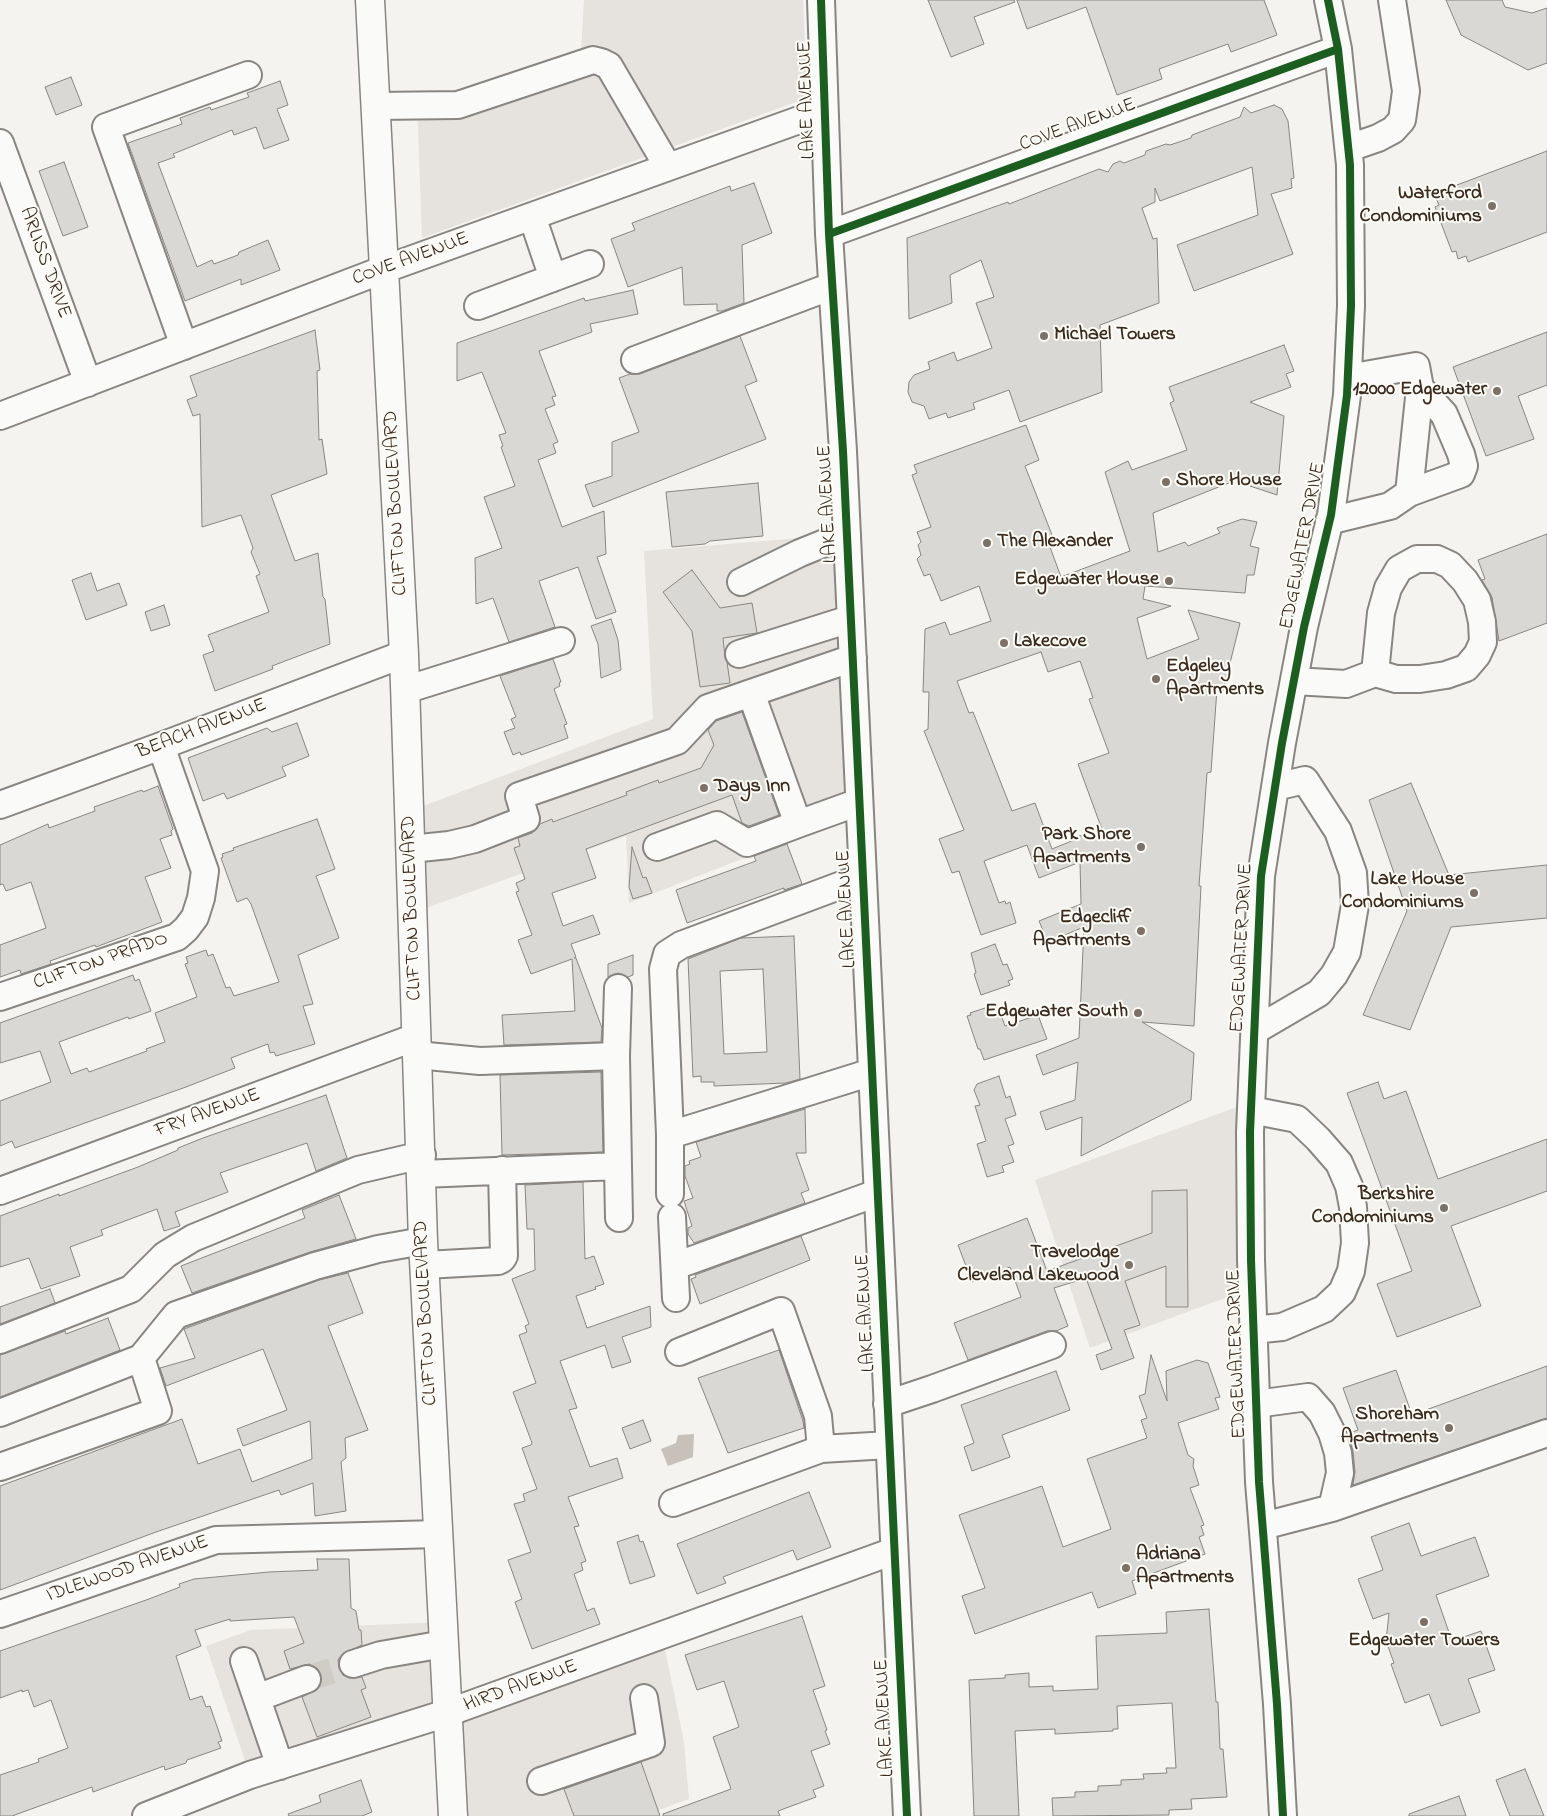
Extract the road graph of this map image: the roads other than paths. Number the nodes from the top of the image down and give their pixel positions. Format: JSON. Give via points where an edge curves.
{"nodes":[{"id":1,"x":370,"y":0,"type":"edge"},
{"id":2,"x":821,"y":0,"type":"edge"},
{"id":3,"x":1328,"y":0,"type":"edge"},
{"id":4,"x":1392,"y":0,"type":"edge"},
{"id":5,"x":1338,"y":49,"type":"junction"},
{"id":6,"x":248,"y":74,"type":"dead end"},
{"id":7,"x":376,"y":106,"type":"junction"},
{"id":8,"x":824,"y":111,"type":"junction"},
{"id":9,"x":0,"y":143,"type":"edge"},
{"id":10,"x":1348,"y":148,"type":"junction"},
{"id":11,"x":668,"y":167,"type":"junction"},
{"id":12,"x":532,"y":216,"type":"junction"},
{"id":13,"x":829,"y":234,"type":"junction"},
{"id":14,"x":590,"y":264,"type":"dead end"},
{"id":15,"x":385,"y":269,"type":"junction"},
{"id":16,"x":553,"y":278,"type":"junction"},
{"id":17,"x":832,"y":286,"type":"junction"},
{"id":18,"x":478,"y":306,"type":"dead end"},
{"id":19,"x":184,"y":346,"type":"junction"},
{"id":20,"x":636,"y":360,"type":"dead end"},
{"id":21,"x":1348,"y":378,"type":"junction"},
{"id":22,"x":88,"y":383,"type":"junction"},
{"id":23,"x":1420,"y":388,"type":"junction"},
{"id":24,"x":0,"y":416,"type":"edge"},
{"id":25,"x":1409,"y":493,"type":"junction"},
{"id":26,"x":1329,"y":522,"type":"junction"},
{"id":27,"x":847,"y":534,"type":"junction"},
{"id":28,"x":741,"y":582,"type":"dead end"},
{"id":29,"x":850,"y":619,"type":"junction"},
{"id":30,"x":561,"y":641,"type":"dead end"},
{"id":31,"x":404,"y":654,"type":"junction"},
{"id":32,"x":740,"y":654,"type":"dead end"},
{"id":33,"x":853,"y":658,"type":"junction"},
{"id":34,"x":1375,"y":673,"type":"junction"},
{"id":35,"x":1294,"y":681,"type":"junction"},
{"id":36,"x":405,"y":690,"type":"junction"},
{"id":37,"x":751,"y":693,"type":"junction"},
{"id":38,"x":161,"y":746,"type":"junction"},
{"id":39,"x":1276,"y":787,"type":"junction"},
{"id":40,"x":859,"y":802,"type":"junction"},
{"id":41,"x":0,"y":805,"type":"edge"},
{"id":42,"x":798,"y":824,"type":"junction"},
{"id":43,"x":657,"y":847,"type":"dead end"},
{"id":44,"x":411,"y":849,"type":"junction"},
{"id":45,"x":863,"y":877,"type":"junction"},
{"id":46,"x":618,"y":988,"type":"dead end"},
{"id":47,"x":0,"y":997,"type":"edge"},
{"id":48,"x":1254,"y":1031,"type":"junction"},
{"id":49,"x":417,"y":1046,"type":"junction"},
{"id":50,"x":616,"y":1056,"type":"junction"},
{"id":51,"x":872,"y":1072,"type":"junction"},
{"id":52,"x":1251,"y":1110,"type":"junction"},
{"id":53,"x":670,"y":1135,"type":"junction"},
{"id":54,"x":422,"y":1164,"type":"junction"},
{"id":55,"x":618,"y":1166,"type":"junction"},
{"id":56,"x":502,"y":1170,"type":"junction"},
{"id":57,"x":0,"y":1191,"type":"edge"},
{"id":58,"x":877,"y":1193,"type":"junction"},
{"id":59,"x":618,"y":1218,"type":"dead end"},
{"id":60,"x":424,"y":1253,"type":"junction"},
{"id":61,"x":675,"y":1266,"type":"junction"},
{"id":62,"x":676,"y":1298,"type":"dead end"},
{"id":63,"x":1253,"y":1330,"type":"junction"},
{"id":64,"x":0,"y":1340,"type":"edge"},
{"id":65,"x":1052,"y":1345,"type":"dead end"},
{"id":66,"x":679,"y":1352,"type":"dead end"},
{"id":67,"x":141,"y":1358,"type":"junction"},
{"id":68,"x":887,"y":1404,"type":"junction"},
{"id":69,"x":1256,"y":1404,"type":"junction"},
{"id":70,"x":0,"y":1413,"type":"edge"},
{"id":71,"x":1547,"y":1433,"type":"edge"},
{"id":72,"x":889,"y":1445,"type":"junction"},
{"id":73,"x":821,"y":1449,"type":"junction"},
{"id":74,"x":0,"y":1467,"type":"edge"},
{"id":75,"x":673,"y":1503,"type":"dead end"},
{"id":76,"x":1332,"y":1508,"type":"junction"},
{"id":77,"x":1263,"y":1526,"type":"junction"},
{"id":78,"x":438,"y":1534,"type":"junction"},
{"id":79,"x":894,"y":1551,"type":"junction"},
{"id":80,"x":0,"y":1614,"type":"edge"},
{"id":81,"x":444,"y":1644,"type":"junction"},
{"id":82,"x":244,"y":1661,"type":"dead end"},
{"id":83,"x":353,"y":1664,"type":"tunnel mouth"},
{"id":84,"x":307,"y":1679,"type":"tunnel mouth"},
{"id":85,"x":257,"y":1698,"type":"junction"},
{"id":86,"x":644,"y":1698,"type":"dead end"},
{"id":87,"x":447,"y":1713,"type":"junction"},
{"id":88,"x":280,"y":1766,"type":"junction"},
{"id":89,"x":541,"y":1781,"type":"dead end"},
{"id":90,"x":146,"y":1816,"type":"edge"},
{"id":91,"x":453,"y":1816,"type":"edge"},
{"id":92,"x":907,"y":1816,"type":"edge"},
{"id":93,"x":1283,"y":1816,"type":"edge"}],
"edges":[{"from":1,"to":7,"type":"main road","name":"CLIFTON BOULEVARD"},
{"from":2,"to":8,"type":"street","name":"LAKE AVENUE"},
{"from":3,"to":5,"type":"street","name":"EDGEWATER DRIVE"},
{"from":4,"to":10,"type":"street","via":[[1406,91],[1402,120],[1393,130],[1378,138]]},
{"from":5,"to":10,"type":"street","name":"EDGEWATER DRIVE"},
{"from":5,"to":13,"type":"street","name":"COVE AVENUE"},
{"from":6,"to":19,"type":"street","via":[[106,126]]},
{"from":7,"to":11,"type":"street","via":[[458,105],[593,60],[609,66]]},
{"from":7,"to":15,"type":"main road","name":"CLIFTON BOULEVARD"},
{"from":8,"to":11,"type":"street","name":"COVE AVENUE"},
{"from":8,"to":13,"type":"street","name":"LAKE AVENUE"},
{"from":9,"to":22,"type":"street","name":"ARLISS DRIVE"},
{"from":10,"to":21,"type":"street","name":"EDGEWATER DRIVE","via":[[1352,284]]},
{"from":11,"to":12,"type":"street","name":"COVE AVENUE"},
{"from":12,"to":15,"type":"street","name":"COVE AVENUE"},
{"from":12,"to":16,"type":"street"},
{"from":13,"to":17,"type":"street","name":"LAKE AVENUE"},
{"from":14,"to":16,"type":"street"},
{"from":15,"to":19,"type":"street","name":"COVE AVENUE"},
{"from":15,"to":31,"type":"main road","name":"CLIFTON BOULEVARD"},
{"from":16,"to":18,"type":"street"},
{"from":17,"to":20,"type":"street"},
{"from":17,"to":27,"type":"street","name":"LAKE AVENUE"},
{"from":19,"to":22,"type":"street","name":"COVE AVENUE"},
{"from":21,"to":23,"type":"street","via":[[1416,366]]},
{"from":21,"to":26,"type":"street","name":"EDGEWATER DRIVE"},
{"from":22,"to":24,"type":"street","name":"COVE AVENUE"},
{"from":23,"to":25,"type":"street"},
{"from":23,"to":25,"type":"street","via":[[1444,414],[1464,466],[1461,474]]},
{"from":25,"to":26,"type":"street","via":[[1390,506]]},
{"from":26,"to":35,"type":"street","name":"EDGEWATER DRIVE"},
{"from":27,"to":28,"type":"street"},
{"from":27,"to":29,"type":"street","name":"LAKE AVENUE"},
{"from":29,"to":32,"type":"street"},
{"from":29,"to":33,"type":"street","name":"LAKE AVENUE"},
{"from":30,"to":36,"type":"street"},
{"from":31,"to":36,"type":"main road","name":"CLIFTON BOULEVARD"},
{"from":31,"to":38,"type":"street","name":"BEACH AVENUE"},
{"from":33,"to":37,"type":"street"},
{"from":33,"to":40,"type":"street","name":"LAKE AVENUE"},
{"from":34,"to":34,"type":"street","via":[[1396,679],[1446,675],[1466,668],[1477,654],[1483,642],[1477,600],[1450,565],[1437,559],[1417,560],[1399,569],[1388,588],[1380,614]]},
{"from":34,"to":35,"type":"street","via":[[1346,684]]},
{"from":35,"to":39,"type":"street","name":"EDGEWATER DRIVE"},
{"from":36,"to":44,"type":"main road","name":"CLIFTON BOULEVARD"},
{"from":37,"to":42,"type":"street"},
{"from":37,"to":44,"type":"street","via":[[708,708],[677,741],[518,796],[526,819],[475,839]]},
{"from":38,"to":41,"type":"street","name":"BEACH AVENUE"},
{"from":38,"to":47,"type":"street","name":"CLIFTON PRADO","via":[[205,871],[195,917],[177,937]]},
{"from":39,"to":48,"type":"street","name":"EDGEWATER DRIVE","via":[[1261,876]]},
{"from":39,"to":48,"type":"street","via":[[1305,780],[1338,832],[1353,873],[1355,905],[1347,952],[1334,975],[1319,992]]},
{"from":40,"to":42,"type":"street"},
{"from":40,"to":45,"type":"street","name":"LAKE AVENUE"},
{"from":42,"to":43,"type":"street","via":[[748,843],[718,825]]},
{"from":44,"to":49,"type":"main road","name":"CLIFTON BOULEVARD"},
{"from":45,"to":51,"type":"street","name":"LAKE AVENUE"},
{"from":45,"to":53,"type":"street","via":[[681,945],[667,954],[663,969]]},
{"from":46,"to":50,"type":"street"},
{"from":48,"to":52,"type":"street","name":"EDGEWATER DRIVE"},
{"from":49,"to":50,"type":"street","via":[[480,1060]]},
{"from":49,"to":54,"type":"main road","name":"CLIFTON BOULEVARD"},
{"from":49,"to":57,"type":"street","name":"FRY AVENUE"},
{"from":50,"to":55,"type":"street"},
{"from":51,"to":53,"type":"street"},
{"from":51,"to":58,"type":"street","name":"LAKE AVENUE"},
{"from":52,"to":63,"type":"street","name":"EDGEWATER DRIVE"},
{"from":52,"to":63,"type":"street","via":[[1297,1119],[1339,1163],[1349,1186],[1356,1243],[1342,1292],[1324,1309],[1282,1327]]},
{"from":53,"to":61,"type":"street"},
{"from":54,"to":56,"type":"street"},
{"from":54,"to":60,"type":"main road","name":"CLIFTON BOULEVARD"},
{"from":54,"to":64,"type":"street","via":[[358,1170],[193,1238],[165,1255],[131,1289]]},
{"from":55,"to":56,"type":"street"},
{"from":55,"to":59,"type":"street"},
{"from":56,"to":60,"type":"street","via":[[502,1259]]},
{"from":58,"to":61,"type":"street"},
{"from":58,"to":68,"type":"street","name":"LAKE AVENUE"},
{"from":60,"to":67,"type":"street","via":[[378,1249],[316,1266],[176,1315]]},
{"from":60,"to":78,"type":"main road","name":"CLIFTON BOULEVARD"},
{"from":61,"to":62,"type":"street"},
{"from":63,"to":69,"type":"street","name":"EDGEWATER DRIVE"},
{"from":65,"to":68,"type":"street"},
{"from":66,"to":73,"type":"street","via":[[781,1311],[818,1416]]},
{"from":67,"to":70,"type":"street"},
{"from":67,"to":74,"type":"street","via":[[158,1411]]},
{"from":68,"to":72,"type":"street","name":"LAKE AVENUE"},
{"from":69,"to":76,"type":"street","via":[[1308,1397],[1322,1413],[1338,1453],[1340,1473]]},
{"from":69,"to":77,"type":"street","name":"EDGEWATER DRIVE"},
{"from":71,"to":76,"type":"street"},
{"from":72,"to":73,"type":"street"},
{"from":72,"to":79,"type":"street","name":"LAKE AVENUE"},
{"from":73,"to":75,"type":"street"},
{"from":76,"to":77,"type":"street"},
{"from":77,"to":93,"type":"street","name":"EDGEWATER DRIVE"},
{"from":78,"to":80,"type":"street","name":"IDLEWOOD AVENUE","via":[[216,1540]]},
{"from":78,"to":81,"type":"main road","name":"CLIFTON BOULEVARD"},
{"from":79,"to":87,"type":"street","name":"HIRD AVENUE"},
{"from":79,"to":92,"type":"street","name":"LAKE AVENUE"},
{"from":81,"to":83,"type":"street","via":[[381,1655]]},
{"from":81,"to":87,"type":"main road","name":"CLIFTON BOULEVARD"},
{"from":82,"to":85,"type":"street"},
{"from":84,"to":85,"type":"street"},
{"from":85,"to":88,"type":"street"},
{"from":86,"to":89,"type":"street","via":[[651,1743]]},
{"from":87,"to":88,"type":"street","name":"HIRD AVENUE"},
{"from":87,"to":91,"type":"main road","name":"CLIFTON BOULEVARD"},
{"from":88,"to":90,"type":"street","name":"HIRD AVENUE"}]}
